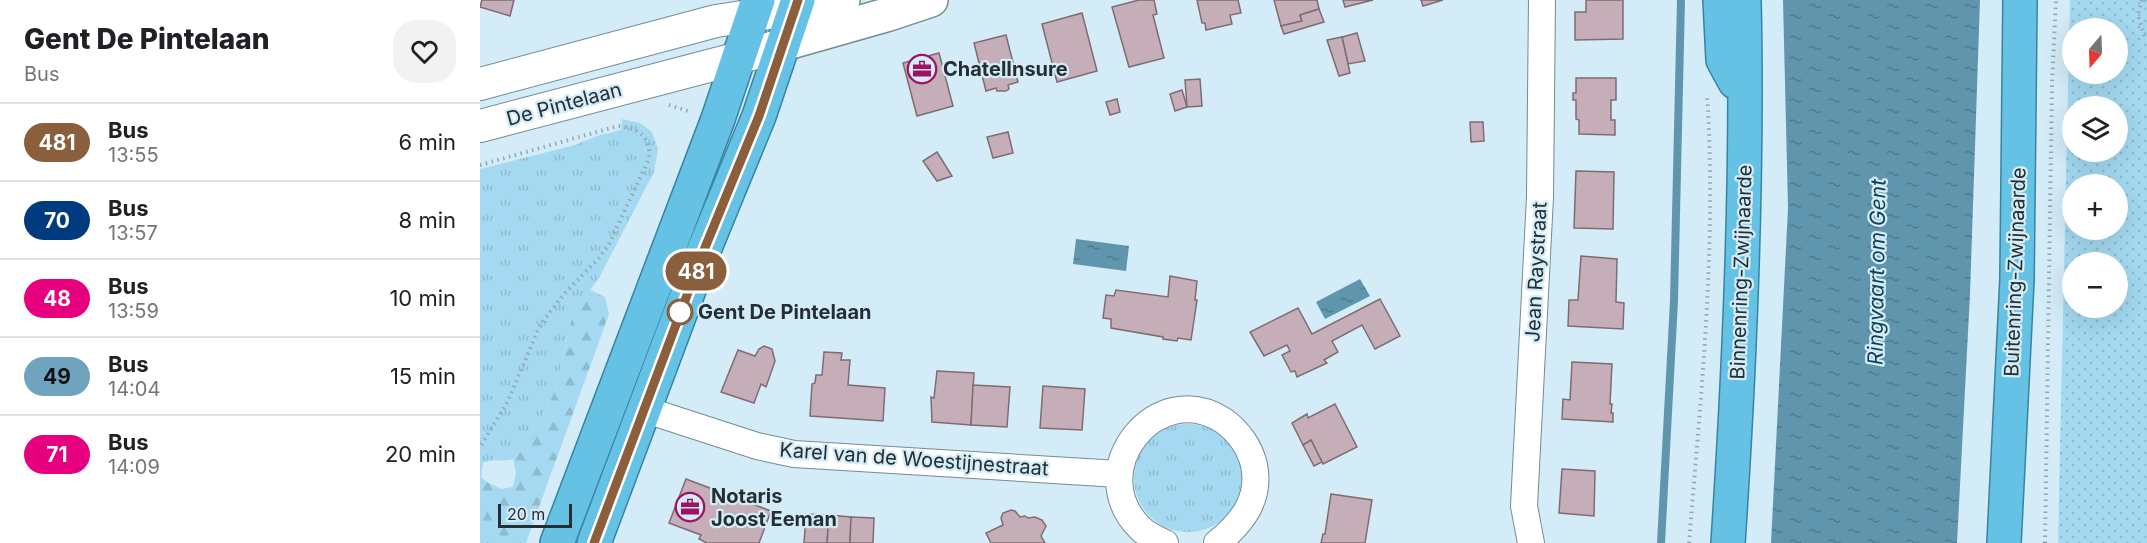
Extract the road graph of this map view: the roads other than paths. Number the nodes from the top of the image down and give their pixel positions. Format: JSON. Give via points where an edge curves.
{"nodes":[{"id":1,"x":843,"y":0,"type":"edge"},
{"id":2,"x":931,"y":0,"type":"edge"},
{"id":3,"x":1542,"y":0,"type":"edge"},
{"id":4,"x":1720,"y":0,"type":"edge"},
{"id":5,"x":1744,"y":0,"type":"edge"},
{"id":6,"x":2020,"y":0,"type":"edge"},
{"id":7,"x":797,"y":4,"type":"edge"},
{"id":8,"x":756,"y":7,"type":"edge"},
{"id":9,"x":636,"y":43,"type":"junction"},
{"id":10,"x":784,"y":44,"type":"junction"},
{"id":11,"x":739,"y":58,"type":"junction"},
{"id":12,"x":648,"y":82,"type":"junction"},
{"id":13,"x":480,"y":84,"type":"edge"},
{"id":14,"x":1747,"y":105,"type":"junction"},
{"id":15,"x":480,"y":126,"type":"edge"},
{"id":16,"x":644,"y":410,"type":"junction"},
{"id":17,"x":1119,"y":474,"type":"junction"},
{"id":18,"x":1147,"y":539,"type":"edge"},
{"id":19,"x":557,"y":543,"type":"edge"},
{"id":20,"x":594,"y":543,"type":"edge"},
{"id":21,"x":1217,"y":543,"type":"edge"},
{"id":22,"x":1531,"y":543,"type":"edge"},
{"id":23,"x":1728,"y":543,"type":"edge"},
{"id":24,"x":2004,"y":543,"type":"edge"}],
"edges":[{"from":1,"to":7,"type":"main road","name":"De Pintelaan"},
{"from":2,"to":10,"type":"main road","name":"De Pintelaan"},
{"from":3,"to":22,"type":"street","name":"Jean Raystraat","via":[[1540,197],[1524,506]]},
{"from":4,"to":14,"type":"highway","via":[[1723,60]]},
{"from":5,"to":14,"type":"highway","name":"Binnenring-Zwijnaarde"},
{"from":6,"to":24,"type":"highway","name":"Buitenring-Zwijnaarde","via":[[2017,279]]},
{"from":7,"to":8,"type":"street","name":"De Pintelaan"},
{"from":7,"to":10,"type":"highway"},
{"from":8,"to":9,"type":"street","name":"De Pintelaan"},
{"from":8,"to":11,"type":"highway"},
{"from":9,"to":12,"type":"street","name":"De Pintelaan","via":[[652,52],[655,66]]},
{"from":9,"to":13,"type":"street","name":"De Pintelaan"},
{"from":10,"to":11,"type":"street","name":"De Pintelaan"},
{"from":10,"to":16,"type":"highway"},
{"from":11,"to":12,"type":"street","name":"De Pintelaan"},
{"from":11,"to":19,"type":"highway"},
{"from":12,"to":15,"type":"street","name":"De Pintelaan"},
{"from":14,"to":23,"type":"highway","name":"Binnenring-Zwijnaarde"},
{"from":16,"to":17,"type":"street","name":"Karel van de Woestijnestraat","via":[[794,454]]},
{"from":16,"to":20,"type":"highway"},
{"from":17,"to":18,"type":"street","via":[[1120,493],[1131,518]]},
{"from":17,"to":21,"type":"street","via":[[1125,451],[1139,430],[1170,412],[1193,410],[1216,416],[1234,428],[1251,453],[1255,492],[1247,513]]}]}
